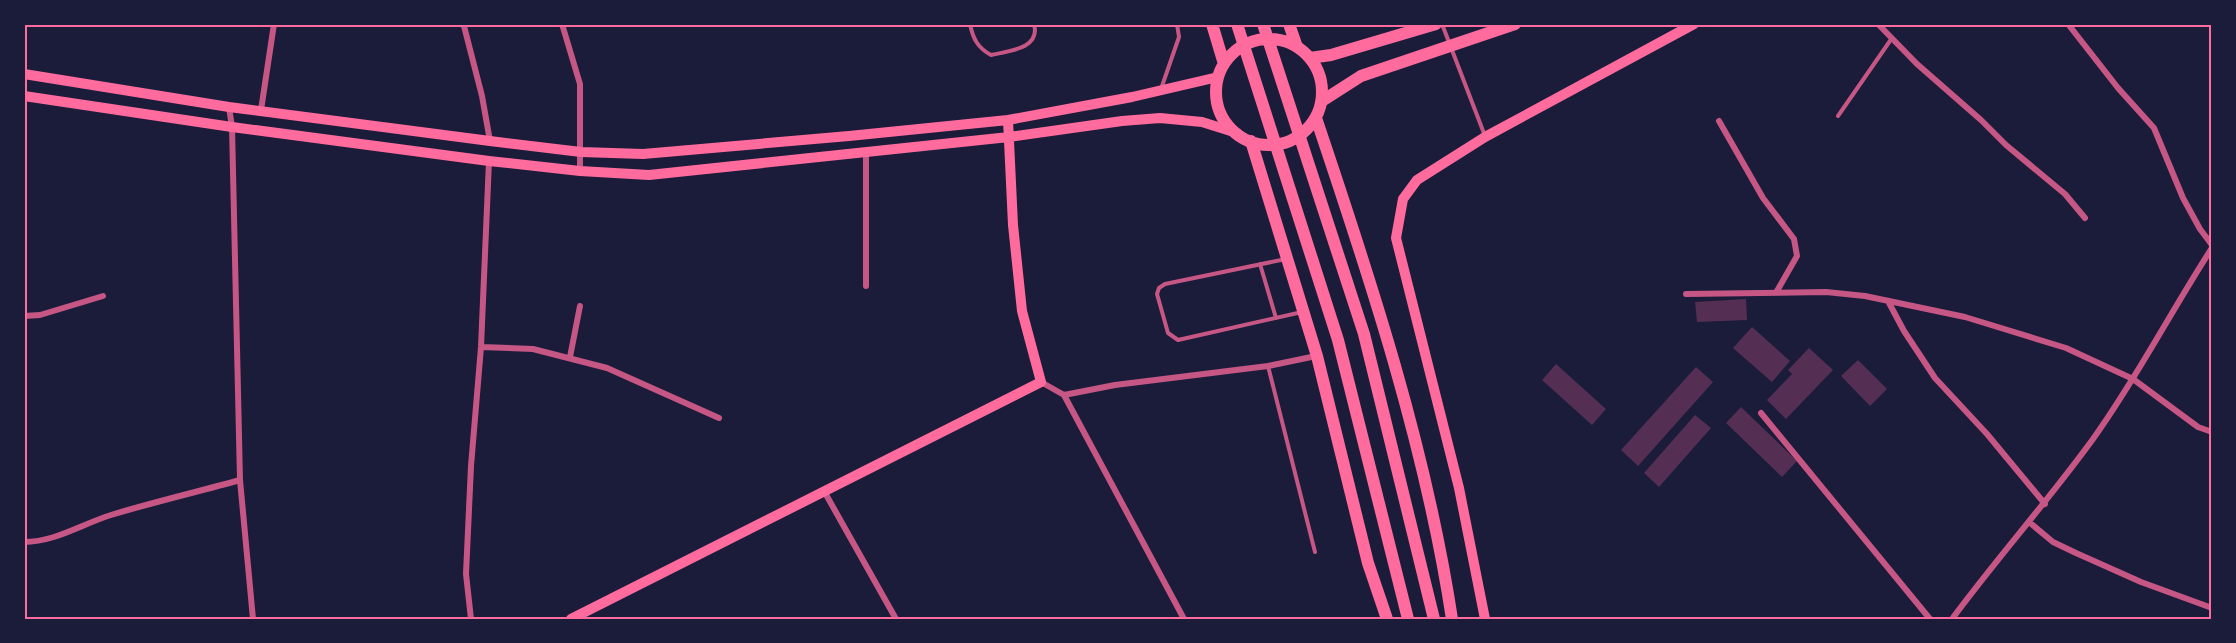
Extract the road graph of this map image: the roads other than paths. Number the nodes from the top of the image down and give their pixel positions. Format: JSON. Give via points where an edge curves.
{"nodes":[{"id":1,"x":274,"y":24,"type":"edge"},
{"id":2,"x":562,"y":24,"type":"edge"},
{"id":3,"x":970,"y":24,"type":"edge"},
{"id":4,"x":1034,"y":24,"type":"edge"},
{"id":5,"x":1177,"y":24,"type":"edge"},
{"id":6,"x":1212,"y":24,"type":"edge"},
{"id":7,"x":1237,"y":24,"type":"edge"},
{"id":8,"x":1263,"y":24,"type":"edge"},
{"id":9,"x":1289,"y":24,"type":"edge"},
{"id":10,"x":1436,"y":24,"type":"edge"},
{"id":11,"x":1442,"y":24,"type":"edge"},
{"id":12,"x":1515,"y":24,"type":"edge"},
{"id":13,"x":1694,"y":24,"type":"edge"},
{"id":14,"x":1878,"y":24,"type":"edge"},
{"id":15,"x":2068,"y":24,"type":"edge"},
{"id":16,"x":464,"y":26,"type":"dead end"},
{"id":17,"x":1892,"y":38,"type":"junction"},
{"id":18,"x":1298,"y":47,"type":"junction"},
{"id":19,"x":1310,"y":58,"type":"junction"},
{"id":20,"x":1224,"y":64,"type":"junction"},
{"id":21,"x":24,"y":75,"type":"edge"},
{"id":22,"x":1218,"y":77,"type":"junction"},
{"id":23,"x":1161,"y":90,"type":"junction"},
{"id":24,"x":24,"y":96,"type":"edge"},
{"id":25,"x":1322,"y":101,"type":"junction"},
{"id":26,"x":229,"y":107,"type":"junction"},
{"id":27,"x":261,"y":110,"type":"junction"},
{"id":28,"x":1838,"y":116,"type":"dead end"},
{"id":29,"x":1316,"y":118,"type":"junction"},
{"id":30,"x":1008,"y":120,"type":"junction"},
{"id":31,"x":1719,"y":121,"type":"dead end"},
{"id":32,"x":232,"y":127,"type":"junction"},
{"id":33,"x":1237,"y":133,"type":"junction"},
{"id":34,"x":1009,"y":137,"type":"junction"},
{"id":35,"x":1485,"y":137,"type":"junction"},
{"id":36,"x":490,"y":141,"type":"junction"},
{"id":37,"x":1251,"y":141,"type":"junction"},
{"id":38,"x":581,"y":152,"type":"junction"},
{"id":39,"x":866,"y":152,"type":"junction"},
{"id":40,"x":489,"y":161,"type":"junction"},
{"id":41,"x":580,"y":171,"type":"junction"},
{"id":42,"x":2085,"y":219,"type":"dead end"},
{"id":43,"x":2212,"y":246,"type":"edge"},
{"id":44,"x":1286,"y":259,"type":"junction"},
{"id":45,"x":1260,"y":264,"type":"junction"},
{"id":46,"x":866,"y":286,"type":"dead end"},
{"id":47,"x":1777,"y":291,"type":"junction"},
{"id":48,"x":1686,"y":294,"type":"dead end"},
{"id":49,"x":103,"y":296,"type":"dead end"},
{"id":50,"x":1888,"y":301,"type":"junction"},
{"id":51,"x":580,"y":306,"type":"dead end"},
{"id":52,"x":1303,"y":312,"type":"junction"},
{"id":53,"x":24,"y":316,"type":"edge"},
{"id":54,"x":1276,"y":318,"type":"junction"},
{"id":55,"x":481,"y":347,"type":"junction"},
{"id":56,"x":1317,"y":356,"type":"junction"},
{"id":57,"x":570,"y":357,"type":"junction"},
{"id":58,"x":1268,"y":366,"type":"junction"},
{"id":59,"x":2133,"y":379,"type":"junction"},
{"id":60,"x":1041,"y":382,"type":"junction"},
{"id":61,"x":1064,"y":395,"type":"junction"},
{"id":62,"x":1761,"y":413,"type":"dead end"},
{"id":63,"x":719,"y":418,"type":"dead end"},
{"id":64,"x":2212,"y":432,"type":"edge"},
{"id":65,"x":240,"y":480,"type":"junction"},
{"id":66,"x":824,"y":491,"type":"junction"},
{"id":67,"x":2045,"y":504,"type":"junction"},
{"id":68,"x":2029,"y":522,"type":"junction"},
{"id":69,"x":24,"y":542,"type":"edge"},
{"id":70,"x":1315,"y":552,"type":"dead end"},
{"id":71,"x":2212,"y":608,"type":"edge"},
{"id":72,"x":253,"y":619,"type":"edge"},
{"id":73,"x":471,"y":619,"type":"edge"},
{"id":74,"x":571,"y":619,"type":"edge"},
{"id":75,"x":896,"y":619,"type":"edge"},
{"id":76,"x":1184,"y":619,"type":"edge"},
{"id":77,"x":1387,"y":619,"type":"edge"},
{"id":78,"x":1408,"y":619,"type":"edge"},
{"id":79,"x":1434,"y":619,"type":"edge"},
{"id":80,"x":1452,"y":619,"type":"edge"},
{"id":81,"x":1485,"y":619,"type":"edge"},
{"id":82,"x":1930,"y":619,"type":"edge"},
{"id":83,"x":1952,"y":619,"type":"edge"}],
"edges":[{"from":1,"to":27,"type":"street"},
{"from":2,"to":38,"type":"street","via":[[580,84]]},
{"from":3,"to":4,"type":"lane","via":[[981,50],[992,55],[1024,48],[1033,39]]},
{"from":5,"to":23,"type":"lane","via":[[1179,37]]},
{"from":6,"to":20,"type":"main road"},
{"from":7,"to":78,"type":"main road","via":[[1338,340]]},
{"from":8,"to":79,"type":"main road","via":[[1364,334]]},
{"from":9,"to":18,"type":"main road"},
{"from":10,"to":19,"type":"main road"},
{"from":11,"to":35,"type":"lane"},
{"from":12,"to":25,"type":"main road","via":[[1361,76]]},
{"from":13,"to":35,"type":"main road"},
{"from":14,"to":17,"type":"street"},
{"from":15,"to":43,"type":"street","via":[[2154,128],[2183,198]]},
{"from":16,"to":36,"type":"street"},
{"from":17,"to":28,"type":"lane"},
{"from":17,"to":42,"type":"street","via":[[2006,145],[2065,194]]},
{"from":18,"to":19,"type":"main road"},
{"from":18,"to":20,"type":"main road","via":[[1278,39],[1257,40],[1238,48]]},
{"from":19,"to":25,"type":"main road","via":[[1318,71]]},
{"from":20,"to":22,"type":"main road"},
{"from":21,"to":26,"type":"main road"},
{"from":22,"to":23,"type":"main road"},
{"from":22,"to":33,"type":"main road","via":[[1219,108]]},
{"from":23,"to":30,"type":"main road"},
{"from":24,"to":32,"type":"main road"},
{"from":25,"to":29,"type":"main road"},
{"from":26,"to":27,"type":"main road"},
{"from":26,"to":32,"type":"street"},
{"from":27,"to":36,"type":"main road"},
{"from":29,"to":37,"type":"main road","via":[[1307,130],[1280,144]]},
{"from":29,"to":80,"type":"main road","via":[[1400,384],[1442,553]]},
{"from":30,"to":34,"type":"main road"},
{"from":30,"to":38,"type":"main road","via":[[643,154]]},
{"from":31,"to":47,"type":"street","via":[[1763,198],[1794,239],[1797,256]]},
{"from":32,"to":40,"type":"main road"},
{"from":32,"to":65,"type":"street"},
{"from":33,"to":34,"type":"main road","via":[[1202,122],[1160,118]]},
{"from":33,"to":37,"type":"main road"},
{"from":34,"to":39,"type":"main road"},
{"from":34,"to":60,"type":"main road","via":[[1012,225],[1022,311]]},
{"from":35,"to":81,"type":"main road","via":[[1417,180],[1403,199],[1396,238],[1459,488]]},
{"from":36,"to":38,"type":"main road"},
{"from":37,"to":44,"type":"main road"},
{"from":38,"to":41,"type":"street"},
{"from":39,"to":41,"type":"main road","via":[[649,175]]},
{"from":39,"to":46,"type":"street"},
{"from":40,"to":41,"type":"main road"},
{"from":40,"to":55,"type":"street"},
{"from":43,"to":59,"type":"street"},
{"from":44,"to":45,"type":"lane"},
{"from":44,"to":52,"type":"main road"},
{"from":45,"to":54,"type":"lane"},
{"from":45,"to":54,"type":"lane","via":[[1159,288],[1157,294],[1168,333],[1178,340]]},
{"from":47,"to":48,"type":"street"},
{"from":47,"to":50,"type":"street","via":[[1826,292]]},
{"from":49,"to":53,"type":"street"},
{"from":50,"to":59,"type":"street","via":[[1965,317],[2066,348]]},
{"from":50,"to":67,"type":"street","via":[[1935,378]]},
{"from":51,"to":57,"type":"street"},
{"from":52,"to":54,"type":"lane"},
{"from":52,"to":56,"type":"main road"},
{"from":55,"to":57,"type":"street"},
{"from":55,"to":73,"type":"street","via":[[466,574]]},
{"from":56,"to":58,"type":"street"},
{"from":56,"to":77,"type":"main road","via":[[1368,563]]},
{"from":57,"to":63,"type":"street","via":[[607,368]]},
{"from":58,"to":61,"type":"street"},
{"from":58,"to":70,"type":"lane"},
{"from":59,"to":64,"type":"street","via":[[2198,427]]},
{"from":59,"to":67,"type":"street"},
{"from":60,"to":61,"type":"street"},
{"from":60,"to":66,"type":"main road"},
{"from":61,"to":76,"type":"street"},
{"from":62,"to":82,"type":"street"},
{"from":65,"to":69,"type":"street","via":[[109,516],[64,534]]},
{"from":65,"to":72,"type":"street"},
{"from":66,"to":74,"type":"main road"},
{"from":66,"to":75,"type":"street"},
{"from":67,"to":68,"type":"street"},
{"from":68,"to":71,"type":"street","via":[[2053,542],[2076,554]]},
{"from":68,"to":83,"type":"street"}]}
